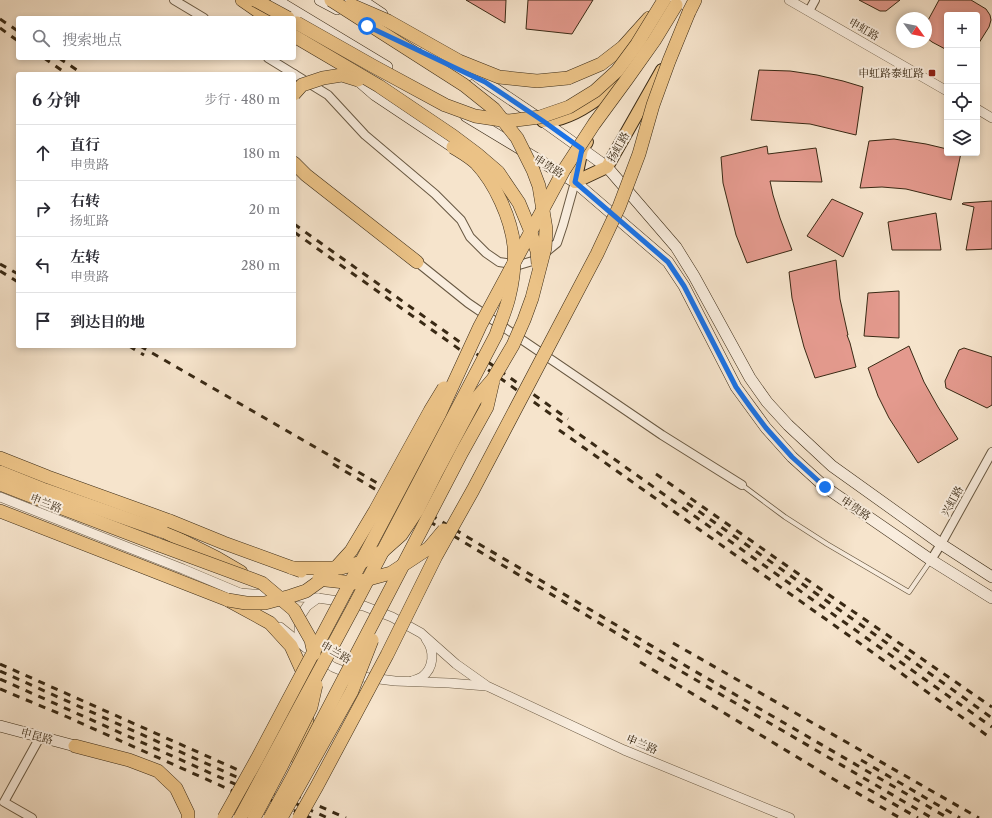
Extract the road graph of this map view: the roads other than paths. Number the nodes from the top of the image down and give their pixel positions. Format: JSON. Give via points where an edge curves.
{"nodes":[{"id":1,"x":174,"y":0,"type":"edge"},
{"id":2,"x":242,"y":0,"type":"edge"},
{"id":3,"x":256,"y":0,"type":"edge"},
{"id":4,"x":276,"y":0,"type":"edge"},
{"id":5,"x":320,"y":0,"type":"edge"},
{"id":6,"x":331,"y":0,"type":"edge"},
{"id":7,"x":340,"y":0,"type":"edge"},
{"id":8,"x":361,"y":0,"type":"edge"},
{"id":9,"x":695,"y":0,"type":"edge"},
{"id":10,"x":701,"y":0,"type":"edge"},
{"id":11,"x":789,"y":0,"type":"edge"},
{"id":12,"x":815,"y":0,"type":"edge"},
{"id":13,"x":672,"y":1,"type":"edge"},
{"id":14,"x":809,"y":11,"type":"junction"},
{"id":15,"x":201,"y":16,"type":"edge"},
{"id":16,"x":265,"y":16,"type":"edge"},
{"id":17,"x":279,"y":16,"type":"edge"},
{"id":18,"x":284,"y":16,"type":"edge"},
{"id":19,"x":295,"y":16,"type":"edge"},
{"id":20,"x":297,"y":18,"type":"edge"},
{"id":21,"x":296,"y":27,"type":"edge"},
{"id":22,"x":296,"y":37,"type":"edge"},
{"id":23,"x":329,"y":48,"type":"junction"},
{"id":24,"x":271,"y":60,"type":"edge"},
{"id":25,"x":291,"y":72,"type":"edge"},
{"id":26,"x":296,"y":75,"type":"edge"},
{"id":27,"x":624,"y":78,"type":"junction"},
{"id":28,"x":485,"y":82,"type":"junction"},
{"id":29,"x":379,"y":86,"type":"junction"},
{"id":30,"x":944,"y":89,"type":"edge"},
{"id":31,"x":296,"y":92,"type":"edge"},
{"id":32,"x":980,"y":111,"type":"edge"},
{"id":33,"x":992,"y":118,"type":"edge"},
{"id":34,"x":543,"y":121,"type":"junction"},
{"id":35,"x":453,"y":147,"type":"joint"},
{"id":36,"x":582,"y":149,"type":"junction"},
{"id":37,"x":296,"y":165,"type":"edge"},
{"id":38,"x":607,"y":167,"type":"junction"},
{"id":39,"x":575,"y":182,"type":"junction"},
{"id":40,"x":417,"y":262,"type":"joint"},
{"id":41,"x":539,"y":274,"type":"junction"},
{"id":42,"x":480,"y":326,"type":"junction"},
{"id":43,"x":493,"y":379,"type":"junction"},
{"id":44,"x":992,"y":452,"type":"edge"},
{"id":45,"x":0,"y":458,"type":"edge"},
{"id":46,"x":0,"y":472,"type":"edge"},
{"id":47,"x":0,"y":484,"type":"edge"},
{"id":48,"x":742,"y":485,"type":"joint"},
{"id":49,"x":473,"y":490,"type":"junction"},
{"id":50,"x":0,"y":497,"type":"edge"},
{"id":51,"x":0,"y":511,"type":"edge"},
{"id":52,"x":165,"y":532,"type":"junction"},
{"id":53,"x":224,"y":543,"type":"junction"},
{"id":54,"x":941,"y":544,"type":"junction"},
{"id":55,"x":931,"y":560,"type":"junction"},
{"id":56,"x":292,"y":568,"type":"junction"},
{"id":57,"x":992,"y":577,"type":"edge"},
{"id":58,"x":394,"y":582,"type":"junction"},
{"id":59,"x":262,"y":583,"type":"junction"},
{"id":60,"x":240,"y":593,"type":"junction"},
{"id":61,"x":318,"y":598,"type":"junction"},
{"id":62,"x":992,"y":598,"type":"edge"},
{"id":63,"x":228,"y":600,"type":"junction"},
{"id":64,"x":421,"y":633,"type":"junction"},
{"id":65,"x":306,"y":648,"type":"junction"},
{"id":66,"x":409,"y":682,"type":"junction"},
{"id":67,"x":487,"y":686,"type":"junction"},
{"id":68,"x":0,"y":726,"type":"edge"},
{"id":69,"x":40,"y":737,"type":"junction"},
{"id":70,"x":75,"y":746,"type":"joint"},
{"id":71,"x":293,"y":776,"type":"junction"},
{"id":72,"x":32,"y":818,"type":"edge"},
{"id":73,"x":188,"y":818,"type":"edge"},
{"id":74,"x":224,"y":818,"type":"edge"},
{"id":75,"x":240,"y":818,"type":"edge"},
{"id":76,"x":254,"y":818,"type":"edge"},
{"id":77,"x":270,"y":818,"type":"edge"},
{"id":78,"x":281,"y":818,"type":"edge"},
{"id":79,"x":299,"y":818,"type":"edge"},
{"id":80,"x":790,"y":818,"type":"edge"}],
"edges":[{"from":1,"to":15,"type":"street"},
{"from":2,"to":16,"type":"highway"},
{"from":3,"to":17,"type":"main road"},
{"from":3,"to":18,"type":"highway","bridge":true},
{"from":4,"to":19,"type":"main road","name":"申贵路"},
{"from":5,"to":28,"type":"main road","name":"申贵路","via":[[367,26]]},
{"from":6,"to":41,"type":"highway","bridge":true,"via":[[464,85],[494,109],[518,138],[539,186],[546,229]]},
{"from":7,"to":13,"type":"highway","bridge":true,"via":[[388,21],[459,61],[499,78],[537,81],[568,78],[601,64]]},
{"from":8,"to":28,"type":"main road","name":"申贵路"},
{"from":9,"to":49,"type":"highway","bridge":true,"via":[[669,61],[619,207]]},
{"from":10,"to":38,"type":"main road","name":"扬虹路"},
{"from":11,"to":14,"type":"street","name":"申虹路"},
{"from":12,"to":14,"type":"street"},
{"from":13,"to":20,"type":"highway","bridge":true,"via":[[617,71],[595,91],[569,107],[540,117],[508,121],[475,116],[445,105],[373,66]]},
{"from":13,"to":27,"type":"main road"},
{"from":13,"to":42,"type":"highway","bridge":true,"via":[[654,41],[564,170]]},
{"from":14,"to":30,"type":"street","name":"申虹路"},
{"from":20,"to":23,"type":"main road"},
{"from":20,"to":39,"type":"main road","name":"申贵路"},
{"from":21,"to":23,"type":"main road"},
{"from":22,"to":29,"type":"highway","bridge":true},
{"from":23,"to":35,"type":"main road","via":[[345,69],[375,95]]},
{"from":24,"to":25,"type":"street"},
{"from":26,"to":39,"type":"street","via":[[328,95],[365,135],[435,194],[461,220],[470,237],[499,262],[519,265],[536,260],[557,243]]},
{"from":27,"to":34,"type":"main road","via":[[582,110],[562,118]]},
{"from":27,"to":36,"type":"main road"},
{"from":28,"to":34,"type":"main road","name":"申贵路"},
{"from":29,"to":31,"type":"highway","bridge":true,"via":[[342,75],[302,85]]},
{"from":29,"to":41,"type":"highway","bridge":true,"via":[[454,136],[498,172],[519,203],[529,227]]},
{"from":32,"to":33,"type":"street"},
{"from":34,"to":36,"type":"main road","name":"申贵路"},
{"from":35,"to":75,"type":"highway","bridge":true,"via":[[475,162],[491,184],[510,224],[514,253],[509,298],[496,335]]},
{"from":36,"to":38,"type":"main road","name":"申贵路"},
{"from":36,"to":39,"type":"main road"},
{"from":37,"to":40,"type":"highway"},
{"from":38,"to":39,"type":"main road","name":"扬虹路"},
{"from":38,"to":54,"type":"main road","name":"申贵路","via":[[676,247],[750,378],[767,402],[832,466]]},
{"from":39,"to":55,"type":"main road","name":"申贵路","via":[[668,262],[684,286],[736,387],[766,428],[792,457],[825,487]]},
{"from":40,"to":48,"type":"street","via":[[468,303],[662,435]]},
{"from":41,"to":43,"type":"highway","bridge":true,"via":[[524,320]]},
{"from":42,"to":63,"type":"highway","bridge":true,"via":[[375,512],[351,551],[331,573],[306,591],[265,603]]},
{"from":42,"to":74,"type":"highway","bridge":true,"via":[[439,415]]},
{"from":43,"to":56,"type":"highway","bridge":true,"via":[[475,400],[417,511],[401,534],[383,551],[362,562],[341,568]]},
{"from":43,"to":58,"type":"highway","bridge":true,"via":[[486,407]]},
{"from":44,"to":54,"type":"street","name":"兴虹路"},
{"from":45,"to":53,"type":"highway","bridge":true},
{"from":46,"to":52,"type":"highway"},
{"from":47,"to":59,"type":"highway","bridge":true},
{"from":48,"to":55,"type":"lane","via":[[827,544],[909,592]]},
{"from":49,"to":56,"type":"highway","bridge":true,"via":[[453,521],[429,548],[391,573],[354,583],[326,580]]},
{"from":49,"to":79,"type":"highway","bridge":true},
{"from":50,"to":60,"type":"street","name":"申兰路"},
{"from":51,"to":63,"type":"highway"},
{"from":52,"to":53,"type":"highway","bridge":true},
{"from":52,"to":59,"type":"highway","bridge":true},
{"from":53,"to":56,"type":"highway","bridge":true},
{"from":54,"to":55,"type":"street","name":"兴虹路"},
{"from":54,"to":57,"type":"main road","name":"申贵路"},
{"from":55,"to":62,"type":"main road","name":"申贵路"},
{"from":58,"to":71,"type":"highway","bridge":true},
{"from":58,"to":78,"type":"highway","bridge":true,"via":[[352,691]]},
{"from":59,"to":76,"type":"highway","bridge":true,"via":[[294,610],[312,640],[318,672],[311,707]]},
{"from":60,"to":61,"type":"street","name":"申兰路"},
{"from":60,"to":65,"type":"street","name":"申兰路"},
{"from":61,"to":64,"type":"street","name":"申兰路","via":[[364,606],[392,617]]},
{"from":61,"to":65,"type":"street","via":[[307,606],[299,618],[299,635]]},
{"from":63,"to":71,"type":"highway","bridge":true,"via":[[270,623],[291,646],[305,676],[306,732]]},
{"from":64,"to":66,"type":"street","via":[[430,644],[430,669],[421,678]]},
{"from":64,"to":67,"type":"street","name":"申兰路","via":[[456,664]]},
{"from":65,"to":66,"type":"street","name":"申兰路","via":[[333,667],[355,676]]},
{"from":66,"to":67,"type":"street","name":"申兰路"},
{"from":67,"to":80,"type":"street","name":"申兰路","via":[[624,750]]},
{"from":68,"to":69,"type":"main road","name":"申昆路"},
{"from":69,"to":70,"type":"main road","name":"申昆路"},
{"from":69,"to":72,"type":"street","via":[[4,802]]},
{"from":70,"to":73,"type":"highway","via":[[129,760],[158,771],[176,788]]},
{"from":71,"to":77,"type":"highway","bridge":true}]}
